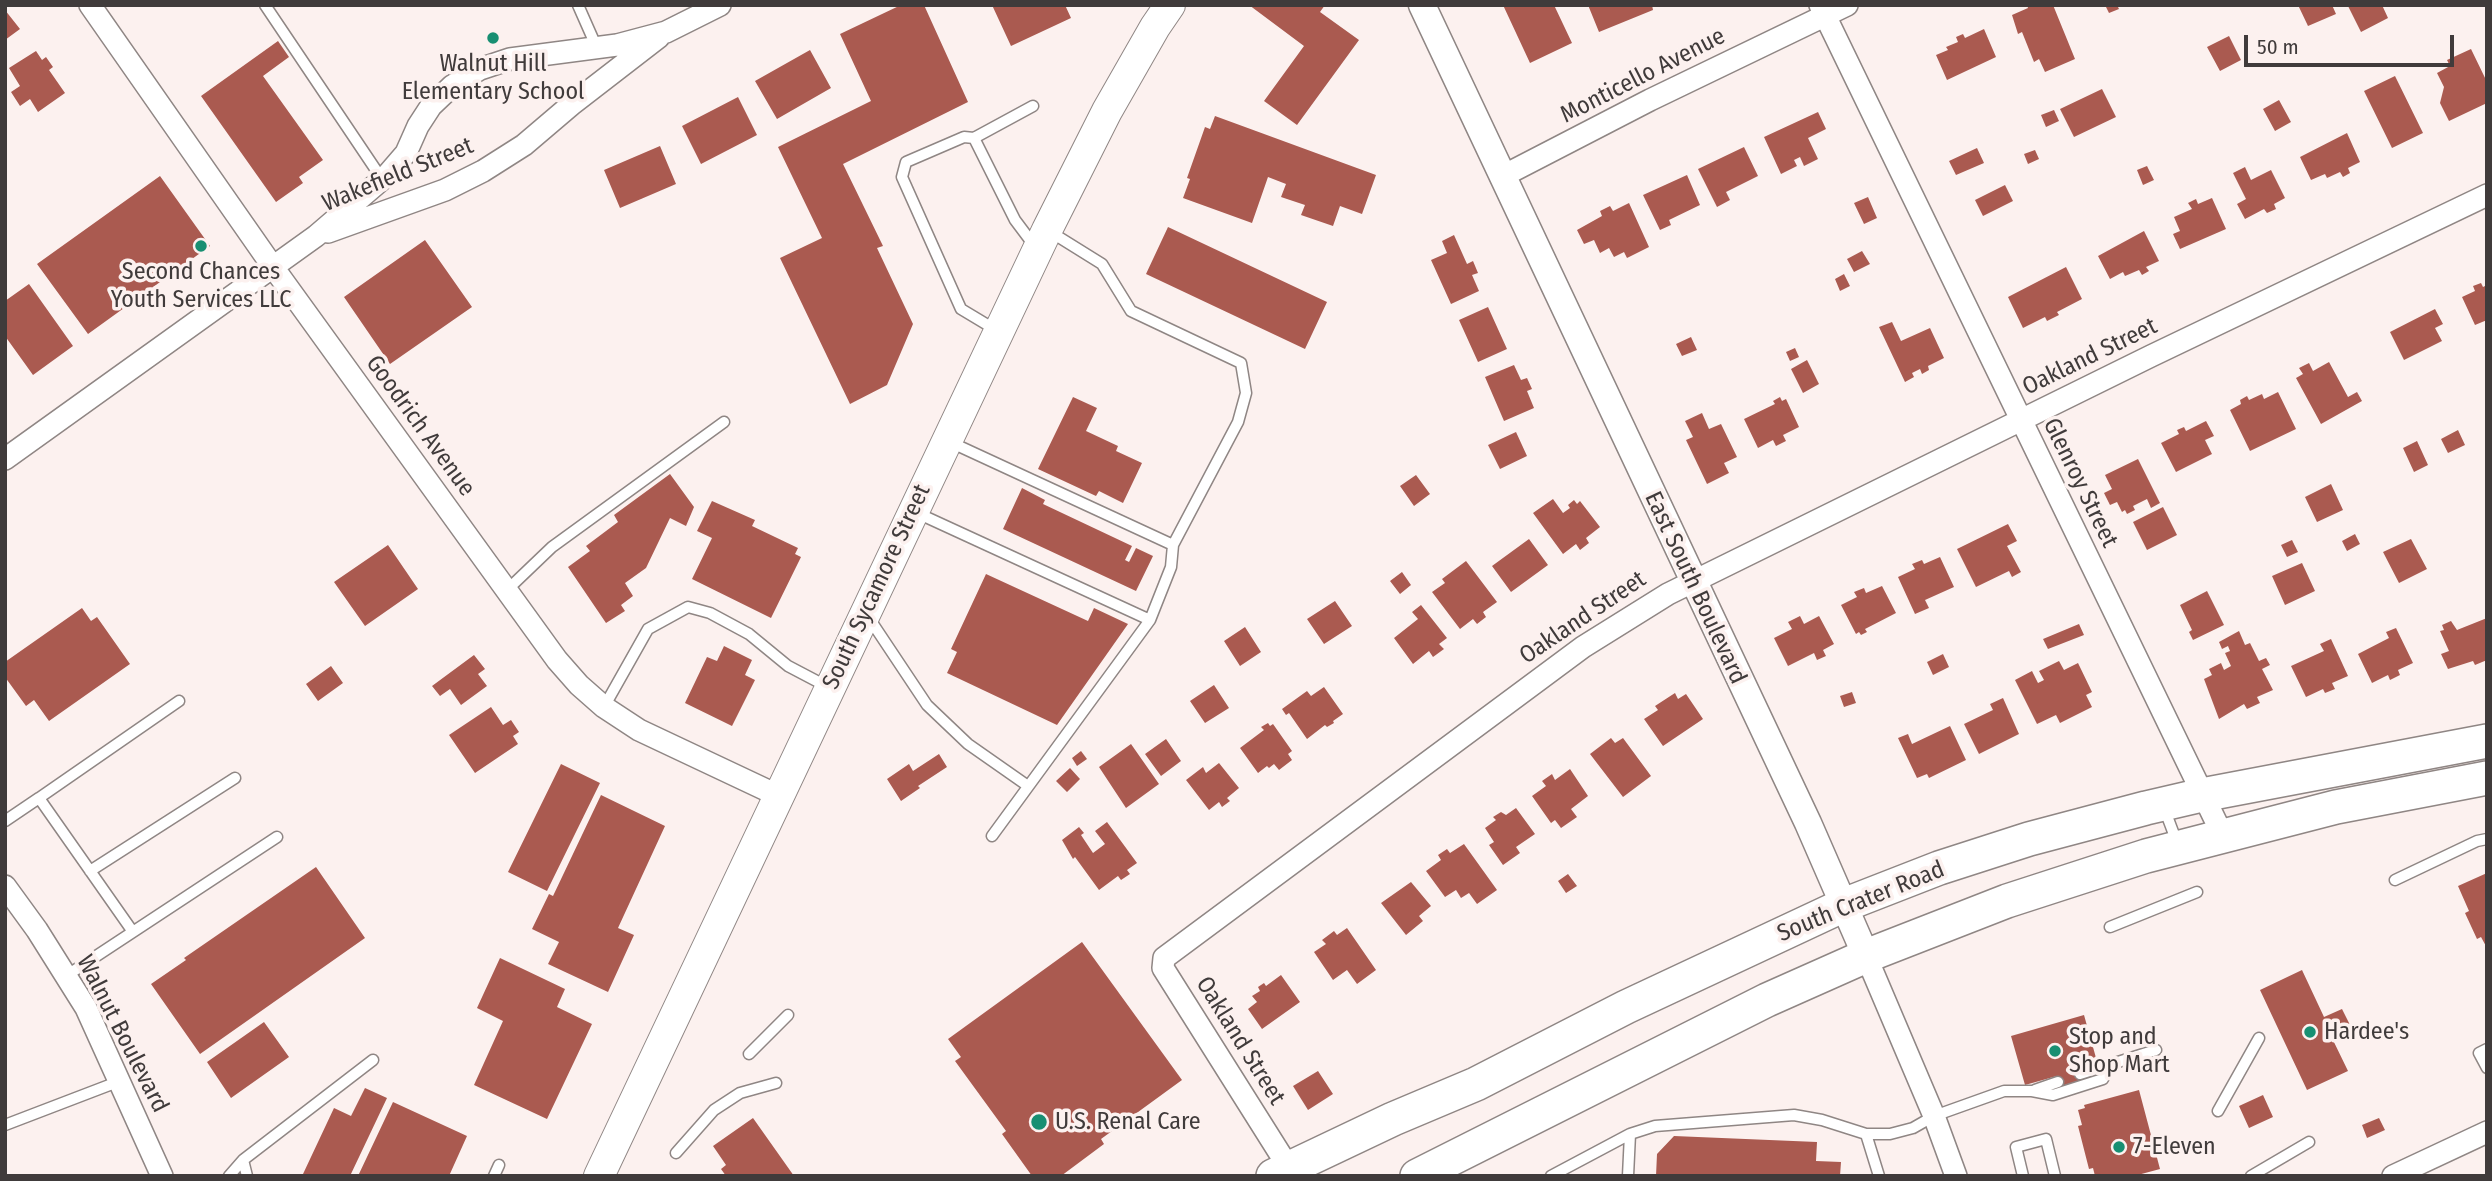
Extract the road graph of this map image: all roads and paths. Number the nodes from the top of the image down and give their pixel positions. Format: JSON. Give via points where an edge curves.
{"nodes":[{"id":1,"x":90,"y":5,"type":"edge"},
{"id":2,"x":265,"y":5,"type":"edge"},
{"id":3,"x":578,"y":5,"type":"edge"},
{"id":4,"x":720,"y":5,"type":"edge"},
{"id":5,"x":1170,"y":5,"type":"edge"},
{"id":6,"x":1422,"y":5,"type":"edge"},
{"id":7,"x":1847,"y":5,"type":"edge"},
{"id":8,"x":1822,"y":11,"type":"edge"},
{"id":9,"x":666,"y":32,"type":"junction"},
{"id":10,"x":597,"y":48,"type":"junction"},
{"id":11,"x":1033,"y":106,"type":"dead end"},
{"id":12,"x":974,"y":138,"type":"junction"},
{"id":13,"x":1501,"y":177,"type":"junction"},
{"id":14,"x":382,"y":179,"type":"junction"},
{"id":15,"x":2487,"y":195,"type":"edge"},
{"id":16,"x":316,"y":236,"type":"junction"},
{"id":17,"x":1042,"y":240,"type":"junction"},
{"id":18,"x":273,"y":267,"type":"junction"},
{"id":19,"x":998,"y":331,"type":"junction"},
{"id":20,"x":2020,"y":421,"type":"junction"},
{"id":21,"x":724,"y":422,"type":"dead end"},
{"id":22,"x":946,"y":440,"type":"junction"},
{"id":23,"x":5,"y":459,"type":"edge"},
{"id":24,"x":913,"y":511,"type":"junction"},
{"id":25,"x":1173,"y":545,"type":"junction"},
{"id":26,"x":1693,"y":582,"type":"junction"},
{"id":27,"x":506,"y":590,"type":"junction"},
{"id":28,"x":865,"y":613,"type":"junction"},
{"id":29,"x":1150,"y":620,"type":"junction"},
{"id":30,"x":830,"y":688,"type":"junction"},
{"id":31,"x":179,"y":702,"type":"dead end"},
{"id":32,"x":604,"y":707,"type":"junction"},
{"id":33,"x":2487,"y":741,"type":"edge"},
{"id":34,"x":235,"y":778,"type":"dead end"},
{"id":35,"x":2487,"y":779,"type":"edge"},
{"id":36,"x":1028,"y":786,"type":"junction"},
{"id":37,"x":2202,"y":795,"type":"junction"},
{"id":38,"x":779,"y":796,"type":"junction"},
{"id":39,"x":39,"y":798,"type":"junction"},
{"id":40,"x":2163,"y":805,"type":"junction"},
{"id":41,"x":5,"y":821,"type":"edge"},
{"id":42,"x":992,"y":836,"type":"dead end"},
{"id":43,"x":2223,"y":836,"type":"junction"},
{"id":44,"x":277,"y":837,"type":"dead end"},
{"id":45,"x":2487,"y":839,"type":"edge"},
{"id":46,"x":2179,"y":847,"type":"junction"},
{"id":47,"x":90,"y":871,"type":"junction"},
{"id":48,"x":2395,"y":880,"type":"dead end"},
{"id":49,"x":5,"y":886,"type":"edge"},
{"id":50,"x":2197,"y":892,"type":"dead end"},
{"id":51,"x":1844,"y":905,"type":"junction"},
{"id":52,"x":2110,"y":927,"type":"dead end"},
{"id":53,"x":133,"y":932,"type":"junction"},
{"id":54,"x":1866,"y":956,"type":"junction"},
{"id":55,"x":66,"y":976,"type":"junction"},
{"id":56,"x":788,"y":1015,"type":"dead end"},
{"id":57,"x":2259,"y":1038,"type":"dead end"},
{"id":58,"x":2155,"y":1050,"type":"dead end"},
{"id":59,"x":2483,"y":1051,"type":"edge"},
{"id":60,"x":749,"y":1054,"type":"dead end"},
{"id":61,"x":373,"y":1060,"type":"dead end"},
{"id":62,"x":2109,"y":1065,"type":"junction"},
{"id":63,"x":2487,"y":1068,"type":"edge"},
{"id":64,"x":2080,"y":1074,"type":"dead end"},
{"id":65,"x":120,"y":1081,"type":"junction"},
{"id":66,"x":2058,"y":1082,"type":"dead end"},
{"id":67,"x":776,"y":1083,"type":"dead end"},
{"id":68,"x":2032,"y":1091,"type":"junction"},
{"id":69,"x":2218,"y":1111,"type":"dead end"},
{"id":70,"x":1934,"y":1116,"type":"junction"},
{"id":71,"x":5,"y":1125,"type":"edge"},
{"id":72,"x":2487,"y":1132,"type":"edge"},
{"id":73,"x":1630,"y":1134,"type":"junction"},
{"id":74,"x":1866,"y":1134,"type":"junction"},
{"id":75,"x":2309,"y":1142,"type":"dead end"},
{"id":76,"x":676,"y":1153,"type":"dead end"},
{"id":77,"x":243,"y":1160,"type":"junction"},
{"id":78,"x":1281,"y":1172,"type":"edge"},
{"id":79,"x":162,"y":1176,"type":"edge"},
{"id":80,"x":229,"y":1176,"type":"edge"},
{"id":81,"x":247,"y":1176,"type":"edge"},
{"id":82,"x":598,"y":1176,"type":"edge"},
{"id":83,"x":1417,"y":1176,"type":"edge"},
{"id":84,"x":1551,"y":1176,"type":"edge"},
{"id":85,"x":1628,"y":1176,"type":"edge"},
{"id":86,"x":1879,"y":1176,"type":"edge"},
{"id":87,"x":1956,"y":1176,"type":"edge"},
{"id":88,"x":2023,"y":1176,"type":"edge"},
{"id":89,"x":2055,"y":1176,"type":"edge"},
{"id":90,"x":2251,"y":1176,"type":"edge"},
{"id":91,"x":2393,"y":1176,"type":"edge"}],
"edges":[{"from":1,"to":18,"type":"street","name":"Goodrich Avenue"},
{"from":2,"to":14,"type":"lane"},
{"from":3,"to":10,"type":"lane"},
{"from":4,"to":9,"type":"street","name":"Wakefield Street"},
{"from":5,"to":17,"type":"main road","name":"South Sycamore Street","via":[[1107,111]]},
{"from":6,"to":13,"type":"street","name":"East South Boulevard"},
{"from":7,"to":8,"type":"street","name":"Monticello Avenue"},
{"from":8,"to":13,"type":"street","name":"Monticello Avenue"},
{"from":8,"to":20,"type":"street","name":"Glenroy Street"},
{"from":9,"to":10,"type":"street","name":"Wakefield Street"},
{"from":9,"to":16,"type":"street","name":"Wakefield Street","via":[[524,145],[483,171],[444,190]]},
{"from":10,"to":14,"type":"street","name":"Wakefield Street","via":[[510,59],[480,69],[452,86],[431,106],[406,153]]},
{"from":11,"to":12,"type":"lane"},
{"from":12,"to":17,"type":"lane","via":[[1015,220]]},
{"from":12,"to":19,"type":"lane","via":[[964,137],[906,162],[902,177],[961,309]]},
{"from":13,"to":26,"type":"street","name":"East South Boulevard"},
{"from":14,"to":16,"type":"street","name":"Wakefield Street"},
{"from":15,"to":20,"type":"street","name":"Oakland Street"},
{"from":16,"to":18,"type":"street","name":"Wakefield Street"},
{"from":17,"to":19,"type":"main road","name":"South Sycamore Street"},
{"from":17,"to":25,"type":"lane","via":[[1102,264],[1131,311],[1241,363],[1246,393],[1238,422]]},
{"from":18,"to":23,"type":"street","name":"Wakefield Street"},
{"from":18,"to":27,"type":"street","name":"Goodrich Avenue"},
{"from":19,"to":22,"type":"main road","name":"South Sycamore Street"},
{"from":20,"to":26,"type":"street","name":"Oakland Street"},
{"from":20,"to":37,"type":"street","name":"Glenroy Street"},
{"from":21,"to":27,"type":"lane","via":[[552,547]]},
{"from":22,"to":24,"type":"main road","name":"South Sycamore Street"},
{"from":22,"to":25,"type":"lane"},
{"from":24,"to":28,"type":"main road","name":"South Sycamore Street"},
{"from":24,"to":29,"type":"lane"},
{"from":25,"to":29,"type":"lane","via":[[1171,567]]},
{"from":26,"to":51,"type":"street","name":"East South Boulevard"},
{"from":26,"to":78,"type":"street","name":"Oakland Street","via":[[1583,647],[1164,958],[1163,968]]},
{"from":27,"to":32,"type":"street","name":"Goodrich Avenue","via":[[557,660]]},
{"from":28,"to":30,"type":"main road","name":"South Sycamore Street"},
{"from":28,"to":36,"type":"lane","via":[[927,705],[968,744]]},
{"from":29,"to":36,"type":"lane"},
{"from":30,"to":32,"type":"lane","via":[[788,666],[749,634],[688,607],[648,629]]},
{"from":30,"to":38,"type":"main road","name":"South Sycamore Street"},
{"from":31,"to":39,"type":"lane"},
{"from":32,"to":38,"type":"street","name":"Goodrich Avenue","via":[[639,730]]},
{"from":33,"to":37,"type":"main road","name":"South Crater Road"},
{"from":34,"to":47,"type":"lane"},
{"from":35,"to":43,"type":"main road","via":[[2336,807]]},
{"from":36,"to":42,"type":"lane"},
{"from":37,"to":40,"type":"main road","name":"South Crater Road"},
{"from":37,"to":43,"type":"street","name":"Glenroy Street"},
{"from":38,"to":82,"type":"main road","name":"South Sycamore Street"},
{"from":39,"to":41,"type":"lane"},
{"from":39,"to":47,"type":"lane"},
{"from":40,"to":46,"type":"lane"},
{"from":40,"to":51,"type":"main road","name":"South Crater Road","via":[[2029,839]]},
{"from":43,"to":46,"type":"main road"},
{"from":44,"to":53,"type":"lane"},
{"from":45,"to":48,"type":"lane"},
{"from":46,"to":54,"type":"main road","via":[[2007,901]]},
{"from":47,"to":53,"type":"lane"},
{"from":49,"to":55,"type":"street","name":"Walnut Boulevard"},
{"from":50,"to":52,"type":"lane"},
{"from":51,"to":54,"type":"street","name":"East South Boulevard"},
{"from":51,"to":78,"type":"main road","name":"South Crater Road","via":[[1626,1007],[1476,1084]]},
{"from":53,"to":55,"type":"lane"},
{"from":54,"to":70,"type":"street","name":"East South Boulevard"},
{"from":54,"to":83,"type":"main road","via":[[1767,1000]]},
{"from":55,"to":65,"type":"street","name":"Walnut Boulevard"},
{"from":56,"to":60,"type":"lane"},
{"from":57,"to":69,"type":"lane"},
{"from":58,"to":62,"type":"lane"},
{"from":59,"to":63,"type":"lane"},
{"from":61,"to":77,"type":"lane"},
{"from":62,"to":64,"type":"lane"},
{"from":62,"to":68,"type":"lane","via":[[2103,1079],[2053,1095]]},
{"from":65,"to":71,"type":"lane"},
{"from":65,"to":79,"type":"street","name":"Walnut Boulevard"},
{"from":66,"to":68,"type":"lane"},
{"from":67,"to":76,"type":"lane","via":[[740,1093],[714,1110]]},
{"from":68,"to":70,"type":"lane","via":[[2004,1091]]},
{"from":70,"to":74,"type":"lane","via":[[1913,1128]]},
{"from":70,"to":87,"type":"street","name":"East South Boulevard"},
{"from":72,"to":91,"type":"street"},
{"from":73,"to":74,"type":"lane","via":[[1655,1126],[1794,1115]]},
{"from":73,"to":84,"type":"lane"},
{"from":73,"to":85,"type":"lane"},
{"from":74,"to":86,"type":"lane"},
{"from":75,"to":90,"type":"lane"},
{"from":77,"to":80,"type":"lane"},
{"from":77,"to":81,"type":"lane"},
{"from":88,"to":89,"type":"lane","via":[[2016,1147],[2046,1139]]}]}
